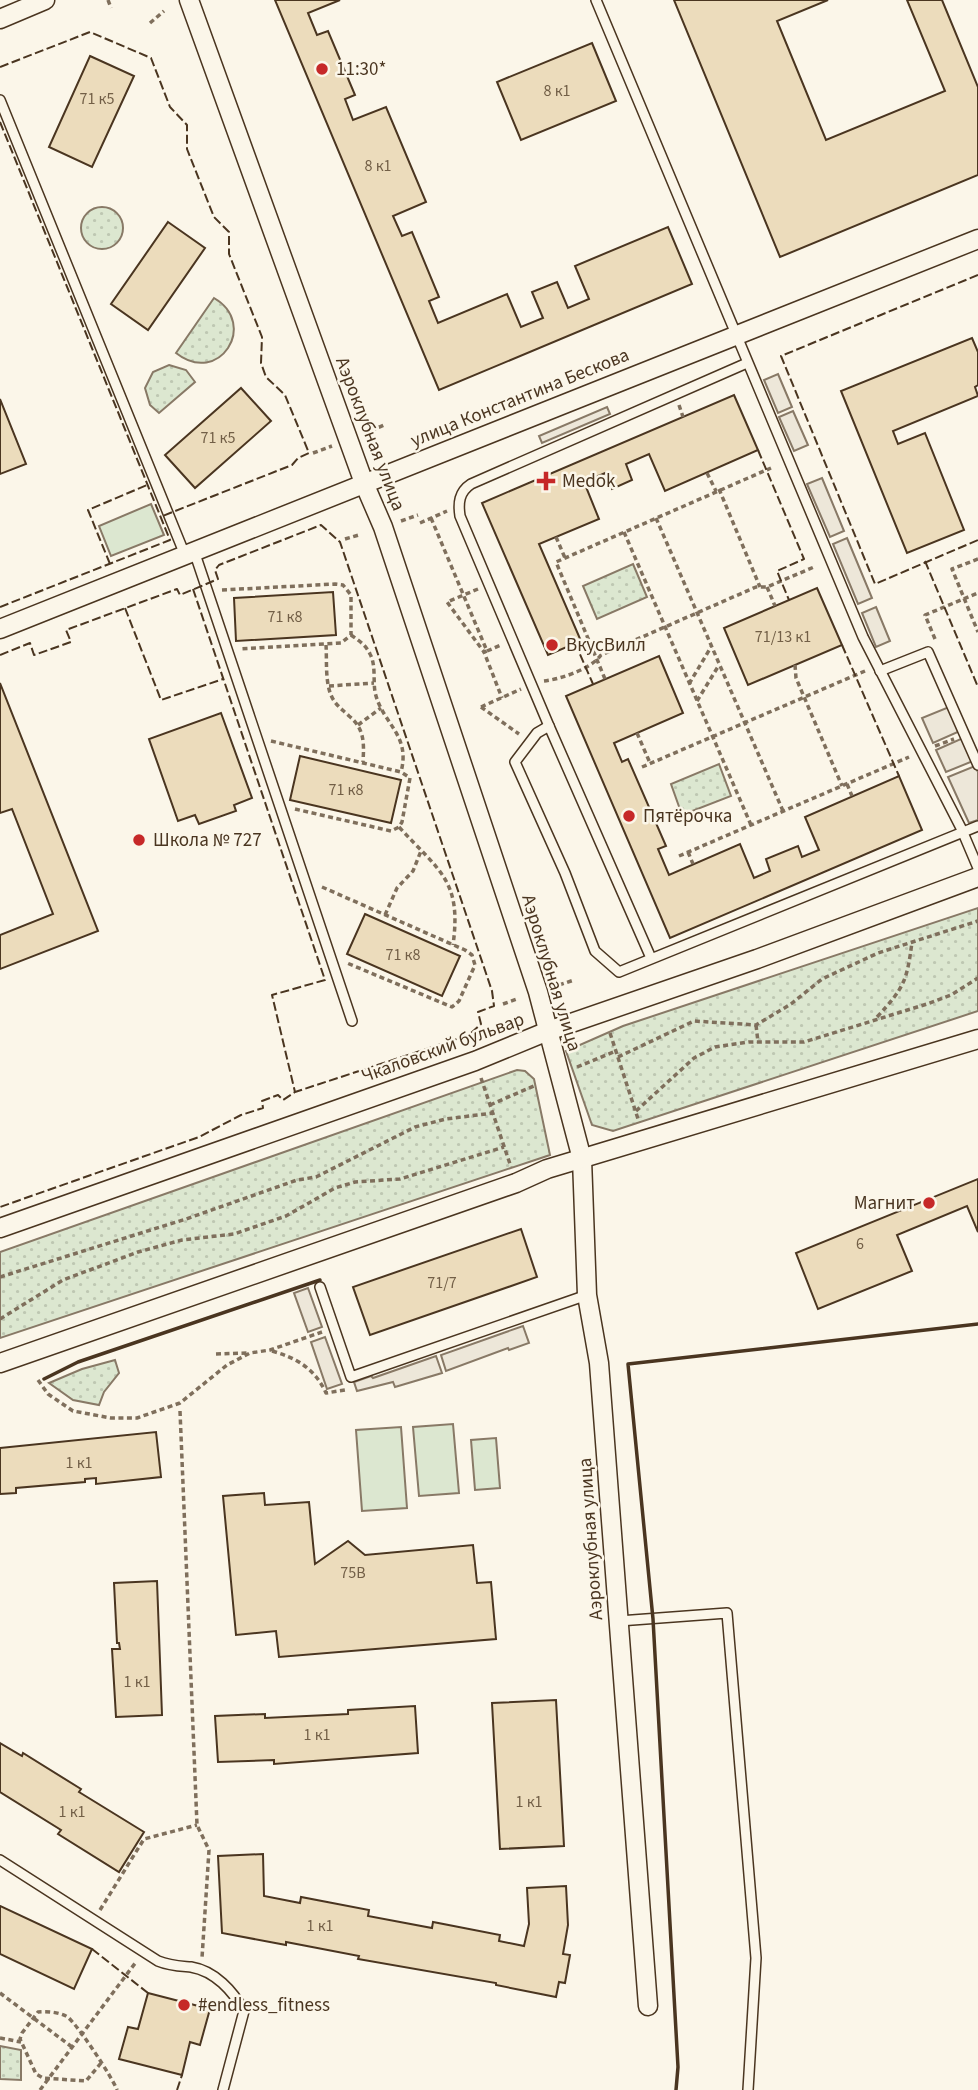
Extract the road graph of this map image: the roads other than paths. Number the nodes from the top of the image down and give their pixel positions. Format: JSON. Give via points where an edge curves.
{"nodes":[{"id":1,"x":45,"y":0,"type":"edge"},
{"id":2,"x":189,"y":0,"type":"edge"},
{"id":3,"x":596,"y":0,"type":"edge"},
{"id":4,"x":0,"y":19,"type":"edge"},
{"id":5,"x":0,"y":100,"type":"edge"},
{"id":6,"x":978,"y":239,"type":"edge"},
{"id":7,"x":736,"y":335,"type":"junction"},
{"id":8,"x":747,"y":363,"type":"junction"},
{"id":9,"x":365,"y":483,"type":"junction"},
{"id":10,"x":189,"y":553,"type":"junction"},
{"id":11,"x":0,"y":629,"type":"edge"},
{"id":12,"x":880,"y":671,"type":"junction"},
{"id":13,"x":548,"y":726,"type":"junction"},
{"id":14,"x":978,"y":765,"type":"edge"},
{"id":15,"x":978,"y":826,"type":"edge"},
{"id":16,"x":963,"y":832,"type":"junction"},
{"id":17,"x":978,"y":868,"type":"edge"},
{"id":18,"x":978,"y":877,"type":"edge"},
{"id":19,"x":651,"y":958,"type":"junction"},
{"id":20,"x":352,"y":1021,"type":"dead end"},
{"id":21,"x":548,"y":1031,"type":"junction"},
{"id":22,"x":978,"y":1039,"type":"edge"},
{"id":23,"x":582,"y":1159,"type":"junction"},
{"id":24,"x":0,"y":1228,"type":"edge"},
{"id":25,"x":320,"y":1287,"type":"dead end"},
{"id":26,"x":587,"y":1295,"type":"junction"},
{"id":27,"x":0,"y":1363,"type":"edge"},
{"id":28,"x":618,"y":1621,"type":"junction"},
{"id":29,"x":0,"y":1860,"type":"edge"},
{"id":30,"x":648,"y":2006,"type":"dead end"},
{"id":31,"x":223,"y":2090,"type":"edge"},
{"id":32,"x":748,"y":2090,"type":"edge"}],
"edges":[{"from":1,"to":4,"type":"street"},
{"from":2,"to":9,"type":"street","name":"Аэроклубная улица"},
{"from":3,"to":7,"type":"lane"},
{"from":5,"to":10,"type":"lane"},
{"from":6,"to":7,"type":"street","name":"улица Константина Бескова"},
{"from":7,"to":8,"type":"lane"},
{"from":7,"to":9,"type":"street","name":"улица Константина Бескова"},
{"from":8,"to":12,"type":"lane"},
{"from":8,"to":13,"type":"lane","via":[[471,484],[458,500],[460,516]]},
{"from":9,"to":10,"type":"street","name":"улица Константина Бескова"},
{"from":9,"to":21,"type":"street","name":"Аэроклубная улица"},
{"from":10,"to":11,"type":"street","name":"улица Константина Бескова"},
{"from":10,"to":20,"type":"lane","via":[[207,591]]},
{"from":12,"to":14,"type":"lane","via":[[928,652]]},
{"from":12,"to":16,"type":"lane"},
{"from":13,"to":19,"type":"lane"},
{"from":13,"to":19,"type":"lane","via":[[515,762],[595,951],[619,972]]},
{"from":15,"to":16,"type":"lane"},
{"from":16,"to":17,"type":"lane"},
{"from":16,"to":19,"type":"lane"},
{"from":18,"to":21,"type":"street","name":"Чкаловский бульвар"},
{"from":21,"to":23,"type":"street","name":"Аэроклубная улица"},
{"from":21,"to":24,"type":"street","name":"Чкаловский бульвар","via":[[475,1061]]},
{"from":22,"to":23,"type":"street"},
{"from":23,"to":26,"type":"street","name":"Аэроклубная улица"},
{"from":23,"to":27,"type":"street"},
{"from":25,"to":26,"type":"lane","via":[[351,1377]]},
{"from":26,"to":28,"type":"street","name":"Аэроклубная улица","via":[[598,1363]]},
{"from":28,"to":30,"type":"street","name":"Аэроклубная улица"},
{"from":28,"to":32,"type":"lane","via":[[727,1613],[756,1958]]},
{"from":29,"to":31,"type":"lane","via":[[158,1961],[202,1970],[223,1982],[244,2011]]}]}
